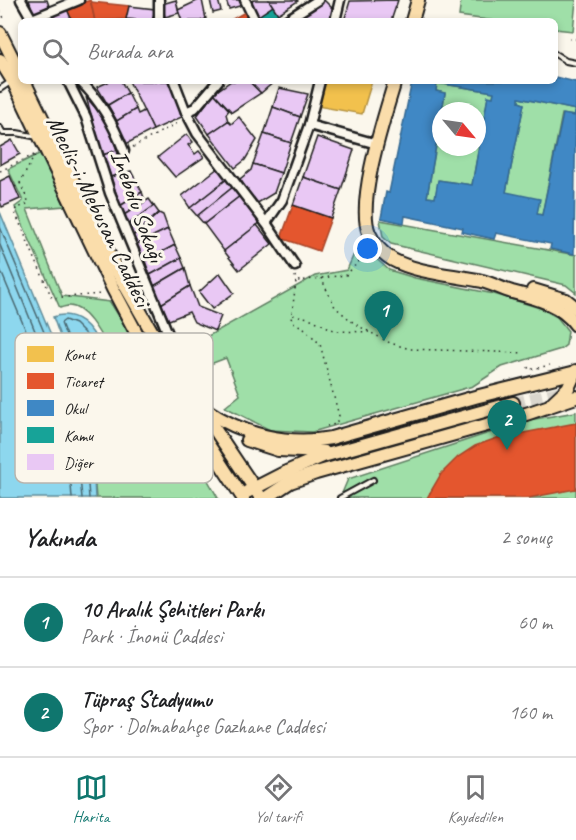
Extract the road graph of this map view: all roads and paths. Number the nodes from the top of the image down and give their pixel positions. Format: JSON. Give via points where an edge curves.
{"nodes":[{"id":1,"x":21,"y":0,"type":"edge"},
{"id":2,"x":79,"y":0,"type":"edge"},
{"id":3,"x":159,"y":0,"type":"edge"},
{"id":4,"x":244,"y":0,"type":"edge"},
{"id":5,"x":318,"y":0,"type":"edge"},
{"id":6,"x":340,"y":0,"type":"edge"},
{"id":7,"x":418,"y":0,"type":"edge"},
{"id":8,"x":0,"y":11,"type":"edge"},
{"id":9,"x":4,"y":18,"type":"dead end"},
{"id":10,"x":31,"y":18,"type":"edge"},
{"id":11,"x":37,"y":18,"type":"edge"},
{"id":12,"x":159,"y":18,"type":"edge"},
{"id":13,"x":253,"y":18,"type":"edge"},
{"id":14,"x":290,"y":18,"type":"edge"},
{"id":15,"x":336,"y":18,"type":"edge"},
{"id":16,"x":413,"y":18,"type":"edge"},
{"id":17,"x":0,"y":33,"type":"edge"},
{"id":18,"x":569,"y":39,"type":"dead end"},
{"id":19,"x":576,"y":39,"type":"edge"},
{"id":20,"x":558,"y":56,"type":"edge"},
{"id":21,"x":0,"y":60,"type":"edge"},
{"id":22,"x":576,"y":63,"type":"edge"},
{"id":23,"x":18,"y":77,"type":"edge"},
{"id":24,"x":18,"y":78,"type":"edge"},
{"id":25,"x":18,"y":80,"type":"edge"},
{"id":26,"x":21,"y":84,"type":"edge"},
{"id":27,"x":22,"y":84,"type":"edge"},
{"id":28,"x":70,"y":84,"type":"edge"},
{"id":29,"x":83,"y":84,"type":"edge"},
{"id":30,"x":175,"y":84,"type":"edge"},
{"id":31,"x":215,"y":84,"type":"edge"},
{"id":32,"x":319,"y":84,"type":"edge"},
{"id":33,"x":394,"y":84,"type":"edge"},
{"id":34,"x":0,"y":89,"type":"edge"},
{"id":35,"x":187,"y":115,"type":"junction"},
{"id":36,"x":309,"y":125,"type":"junction"},
{"id":37,"x":0,"y":128,"type":"edge"},
{"id":38,"x":39,"y":138,"type":"junction"},
{"id":39,"x":377,"y":144,"type":"junction"},
{"id":40,"x":124,"y":151,"type":"joint"},
{"id":41,"x":0,"y":171,"type":"edge"},
{"id":42,"x":20,"y":183,"type":"junction"},
{"id":43,"x":15,"y":187,"type":"dead end"},
{"id":44,"x":267,"y":223,"type":"junction"},
{"id":45,"x":360,"y":260,"type":"dead end"},
{"id":46,"x":295,"y":266,"type":"dead end"},
{"id":47,"x":321,"y":278,"type":"junction"},
{"id":48,"x":496,"y":285,"type":"junction"},
{"id":49,"x":102,"y":294,"type":"dead end"},
{"id":50,"x":576,"y":308,"type":"edge"},
{"id":51,"x":292,"y":315,"type":"junction"},
{"id":52,"x":576,"y":325,"type":"edge"},
{"id":53,"x":370,"y":332,"type":"junction"},
{"id":54,"x":136,"y":333,"type":"edge"},
{"id":55,"x":153,"y":333,"type":"edge"},
{"id":56,"x":168,"y":333,"type":"edge"},
{"id":57,"x":524,"y":353,"type":"dead end"},
{"id":58,"x":550,"y":365,"type":"dead end"},
{"id":59,"x":528,"y":367,"type":"dead end"},
{"id":60,"x":576,"y":372,"type":"edge"},
{"id":61,"x":576,"y":397,"type":"edge"},
{"id":62,"x":513,"y":403,"type":"tunnel mouth"},
{"id":63,"x":543,"y":408,"type":"junction"},
{"id":64,"x":213,"y":415,"type":"edge"},
{"id":65,"x":225,"y":423,"type":"junction"},
{"id":66,"x":213,"y":425,"type":"edge"},
{"id":67,"x":324,"y":427,"type":"dead end"},
{"id":68,"x":340,"y":451,"type":"junction"},
{"id":69,"x":213,"y":452,"type":"edge"},
{"id":70,"x":373,"y":480,"type":"dead end"},
{"id":71,"x":261,"y":495,"type":"edge"},
{"id":72,"x":242,"y":496,"type":"edge"},
{"id":73,"x":340,"y":498,"type":"edge"}],
"edges":[{"from":1,"to":10,"type":"street"},
{"from":2,"to":11,"type":"street"},
{"from":3,"to":12,"type":"street"},
{"from":4,"to":13,"type":"street"},
{"from":5,"to":14,"type":"street"},
{"from":6,"to":15,"type":"street"},
{"from":7,"to":16,"type":"main road"},
{"from":8,"to":9,"type":"path"},
{"from":17,"to":23,"type":"main road","name":"Meclis-i Mebusan Caddesi"},
{"from":18,"to":19,"type":"path"},
{"from":20,"to":22,"type":"lane"},
{"from":21,"to":24,"type":"main road","name":"Meclis-i Mebusan Caddesi"},
{"from":25,"to":34,"type":"lane"},
{"from":26,"to":38,"type":"main road","name":"Meclis-i Mebusan Caddesi"},
{"from":27,"to":55,"type":"main road","name":"Meclis-i Mebusan Caddesi","via":[[117,272]]},
{"from":28,"to":56,"type":"street","name":"Inebolu Sokağı","via":[[86,117],[110,193]]},
{"from":29,"to":40,"type":"street","via":[[112,123]]},
{"from":30,"to":35,"type":"street"},
{"from":31,"to":35,"type":"street"},
{"from":32,"to":36,"type":"street"},
{"from":33,"to":39,"type":"main road"},
{"from":35,"to":40,"type":"path"},
{"from":35,"to":44,"type":"street"},
{"from":36,"to":39,"type":"street"},
{"from":36,"to":44,"type":"street","via":[[282,200]]},
{"from":37,"to":38,"type":"lane","via":[[3,134]]},
{"from":38,"to":54,"type":"main road","name":"Meclis-i Mebusan Caddesi"},
{"from":39,"to":48,"type":"main road","via":[[365,212],[369,233],[384,253],[400,263]]},
{"from":41,"to":42,"type":"path","via":[[36,154]]},
{"from":42,"to":43,"type":"path"},
{"from":42,"to":49,"type":"path","via":[[28,203],[14,210],[52,298]]},
{"from":44,"to":46,"type":"street"},
{"from":45,"to":47,"type":"path","via":[[346,275]]},
{"from":47,"to":51,"type":"path","via":[[296,281]]},
{"from":47,"to":53,"type":"path","via":[[335,306]]},
{"from":48,"to":50,"type":"main road","via":[[520,286],[556,296]]},
{"from":48,"to":52,"type":"main road","via":[[557,307]]},
{"from":51,"to":53,"type":"path","via":[[336,331]]},
{"from":51,"to":67,"type":"path","via":[[291,321],[320,344],[325,358],[339,416],[336,424]]},
{"from":53,"to":57,"type":"path","via":[[410,349]]},
{"from":58,"to":59,"type":"path","via":[[529,370]]},
{"from":60,"to":63,"type":"main road","via":[[568,388]]},
{"from":60,"to":65,"type":"main road","via":[[314,441],[266,438]]},
{"from":61,"to":63,"type":"main road"},
{"from":62,"to":68,"type":"main road"},
{"from":63,"to":71,"type":"main road","via":[[316,473]]},
{"from":64,"to":65,"type":"main road"},
{"from":65,"to":68,"type":"main road","via":[[248,440],[278,450]]},
{"from":66,"to":71,"type":"main road","name":"Meclis-i Mebusan Caddesi"},
{"from":68,"to":71,"type":"main road","via":[[290,470]]},
{"from":69,"to":72,"type":"main road","name":"Meclis-i Mebusan Caddesi"},
{"from":70,"to":73,"type":"lane"},
{"from":71,"to":72,"type":"main road"}]}
